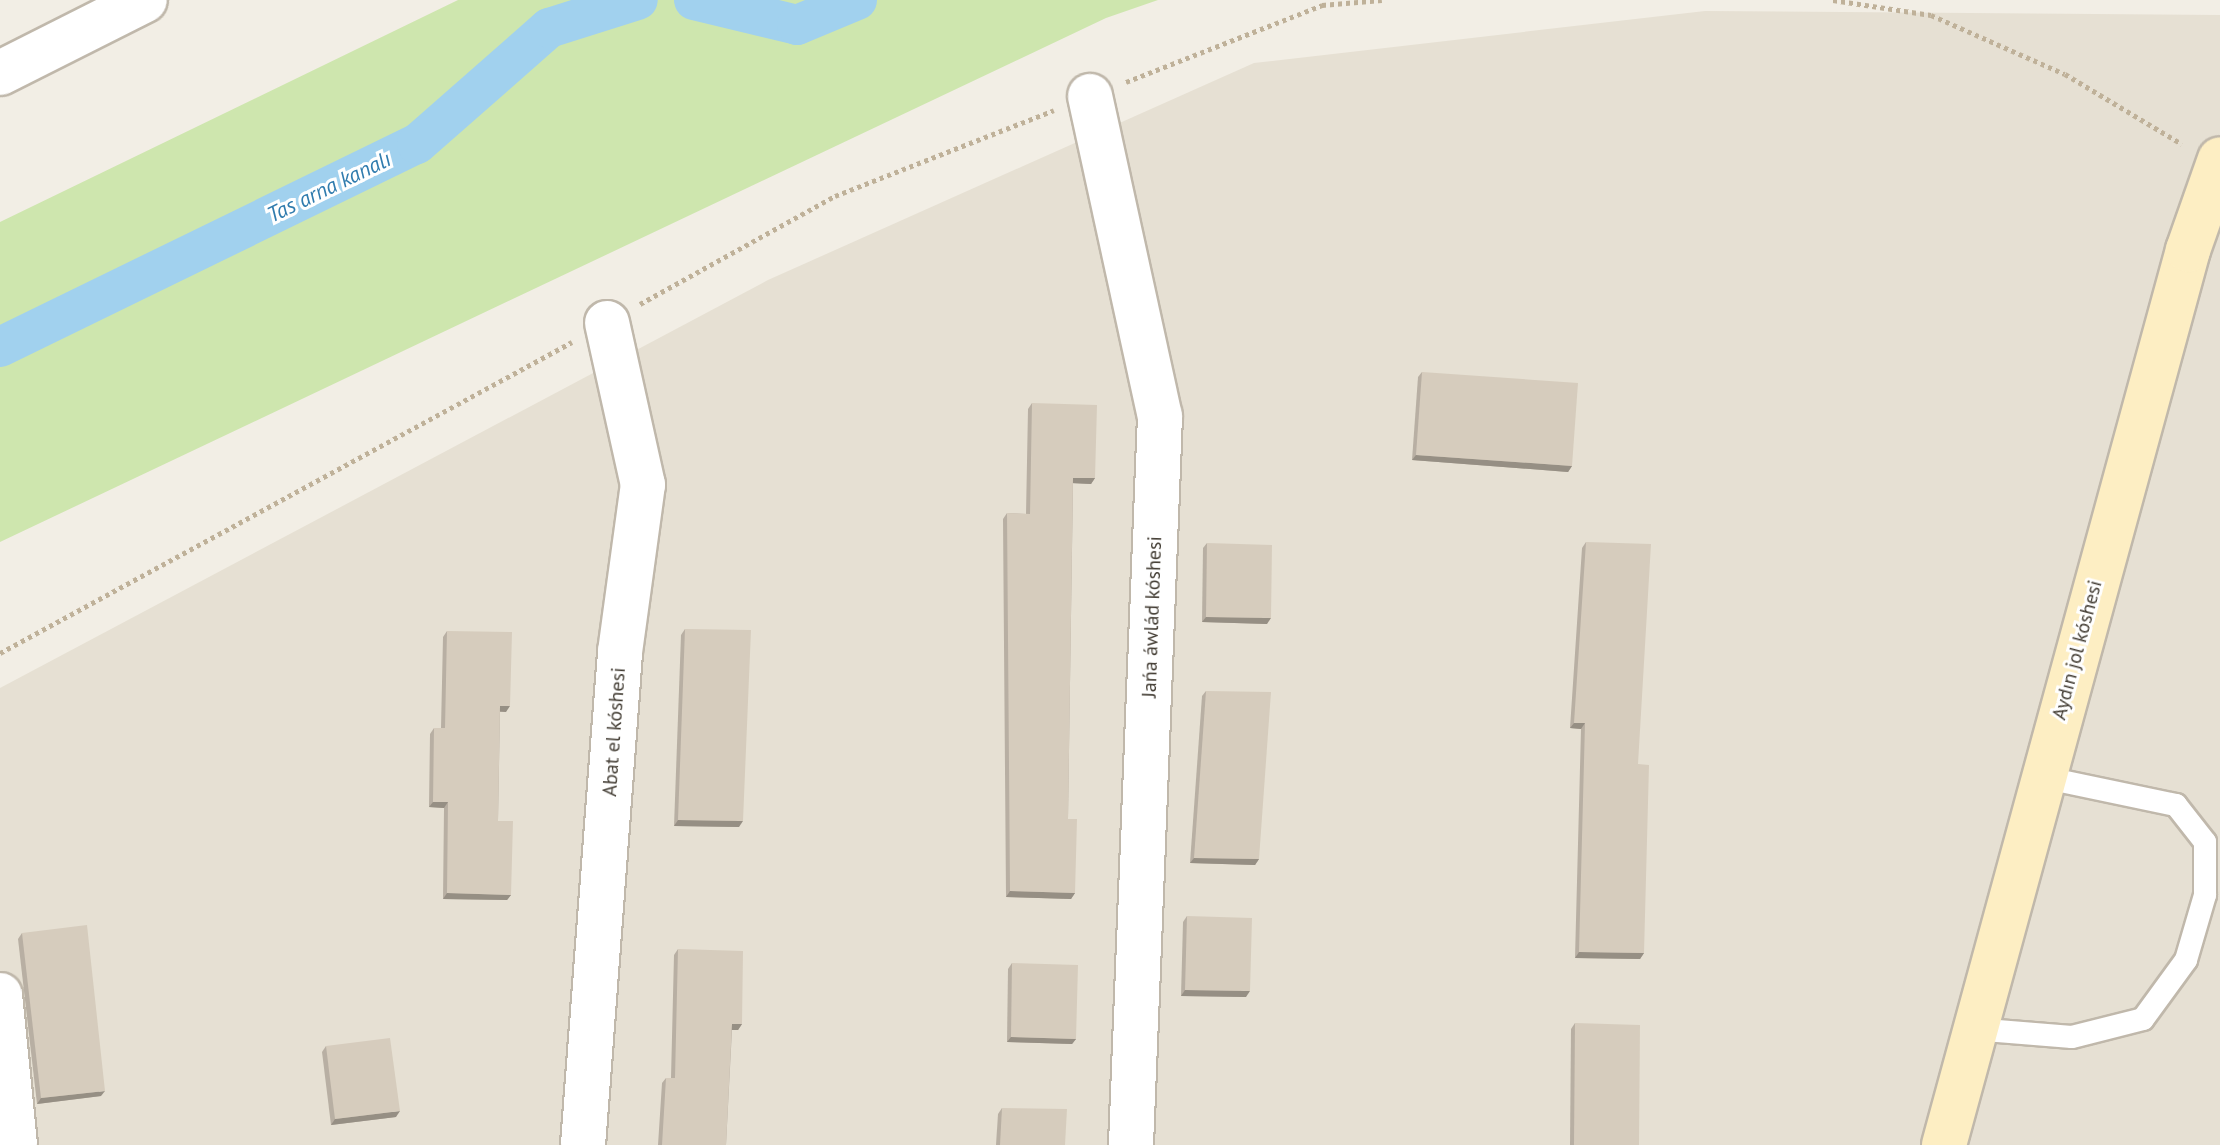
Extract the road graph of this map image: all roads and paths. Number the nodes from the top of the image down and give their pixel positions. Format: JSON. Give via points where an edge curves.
{"nodes":[{"id":1,"x":145,"y":0,"type":"edge"},
{"id":2,"x":1382,"y":0,"type":"edge"},
{"id":3,"x":1833,"y":0,"type":"edge"},
{"id":4,"x":0,"y":73,"type":"edge"},
{"id":5,"x":1090,"y":96,"type":"junction"},
{"id":6,"x":2219,"y":162,"type":"edge"},
{"id":7,"x":607,"y":323,"type":"junction"},
{"id":8,"x":0,"y":653,"type":"edge"},
{"id":9,"x":2042,"y":777,"type":"junction"},
{"id":10,"x":0,"y":995,"type":"edge"},
{"id":11,"x":1973,"y":1029,"type":"junction"},
{"id":12,"x":15,"y":1145,"type":"edge"},
{"id":13,"x":583,"y":1145,"type":"edge"},
{"id":14,"x":1131,"y":1145,"type":"edge"},
{"id":15,"x":1944,"y":1145,"type":"edge"}],
"edges":[{"from":1,"to":4,"type":"street"},
{"from":2,"to":5,"type":"path","via":[[1322,5]]},
{"from":3,"to":6,"type":"path","via":[[1931,15],[2065,74]]},
{"from":5,"to":7,"type":"path","via":[[835,196]]},
{"from":5,"to":14,"type":"street","name":"Jańa áwlád kóshesi","via":[[1160,416]]},
{"from":6,"to":9,"type":"street","name":"Aydın jol kóshesi"},
{"from":7,"to":8,"type":"path"},
{"from":7,"to":13,"type":"street","name":"Abat el kóshesi","via":[[643,485],[620,652]]},
{"from":9,"to":11,"type":"street","name":"Aydın jol kóshesi"},
{"from":9,"to":11,"type":"lane","via":[[2176,805],[2205,842],[2205,895],[2186,960],[2143,1019],[2072,1037]]},
{"from":10,"to":12,"type":"street"},
{"from":11,"to":15,"type":"street","name":"Aydın jol kóshesi"}]}
